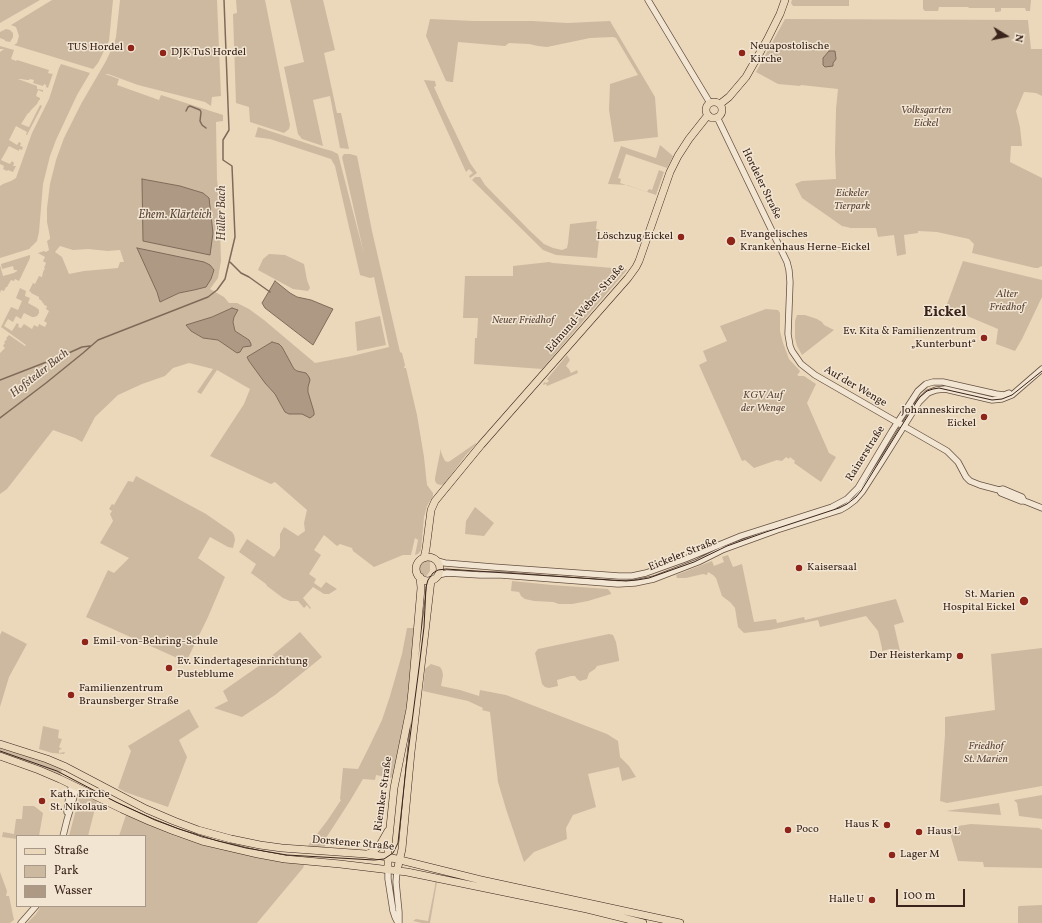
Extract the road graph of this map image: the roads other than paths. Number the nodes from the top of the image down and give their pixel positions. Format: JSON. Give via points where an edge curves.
{"nodes":[{"id":1,"x":648,"y":0,"type":"edge"},
{"id":2,"x":785,"y":0,"type":"edge"},
{"id":3,"x":710,"y":103,"type":"junction"},
{"id":4,"x":720,"y":104,"type":"junction"},
{"id":5,"x":708,"y":115,"type":"junction"},
{"id":6,"x":717,"y":117,"type":"junction"},
{"id":7,"x":789,"y":307,"type":"joint"},
{"id":8,"x":1042,"y":369,"type":"edge"},
{"id":9,"x":1002,"y":397,"type":"junction"},
{"id":10,"x":898,"y":423,"type":"junction"},
{"id":11,"x":904,"y":426,"type":"junction"},
{"id":12,"x":853,"y":498,"type":"junction"},
{"id":13,"x":1042,"y":508,"type":"edge"},
{"id":14,"x":429,"y":532,"type":"junction"},
{"id":15,"x":424,"y":558,"type":"junction"},
{"id":16,"x":434,"y":560,"type":"junction"},
{"id":17,"x":438,"y":575,"type":"junction"},
{"id":18,"x":420,"y":577,"type":"junction"},
{"id":19,"x":431,"y":580,"type":"junction"},
{"id":20,"x":0,"y":744,"type":"edge"},
{"id":21,"x":0,"y":756,"type":"edge"},
{"id":22,"x":78,"y":773,"type":"junction"},
{"id":23,"x":74,"y":786,"type":"junction"},
{"id":24,"x":390,"y":828,"type":"junction"},
{"id":25,"x":63,"y":835,"type":"edge"},
{"id":26,"x":366,"y":854,"type":"junction"},
{"id":27,"x":388,"y":857,"type":"junction"},
{"id":28,"x":400,"y":860,"type":"junction"},
{"id":29,"x":388,"y":870,"type":"junction"},
{"id":30,"x":397,"y":871,"type":"junction"},
{"id":31,"x":35,"y":907,"type":"edge"},
{"id":32,"x":21,"y":923,"type":"edge"},
{"id":33,"x":398,"y":923,"type":"edge"},
{"id":34,"x":644,"y":923,"type":"edge"},
{"id":35,"x":680,"y":923,"type":"edge"}],
"edges":[{"from":1,"to":3,"type":"street"},
{"from":2,"to":4,"type":"main road","via":[[752,66],[738,86]]},
{"from":3,"to":4,"type":"main road"},
{"from":3,"to":5,"type":"main road","via":[[706,109]]},
{"from":4,"to":6,"type":"main road","via":[[722,111]]},
{"from":5,"to":6,"type":"main road"},
{"from":5,"to":14,"type":"main road","name":"Edmund-Weber-Straße","via":[[689,139],[670,172],[639,261],[630,276],[441,493],[431,510]]},
{"from":6,"to":7,"type":"street","name":"Hordeler Straße","via":[[788,262]]},
{"from":7,"to":10,"type":"street","name":"Auf der Wenge","via":[[789,340],[792,351],[801,364],[815,375]]},
{"from":8,"to":9,"type":"street","via":[[1020,387]]},
{"from":9,"to":10,"type":"street","name":"Rainerstraße","via":[[933,382],[926,384],[918,392]]},
{"from":9,"to":11,"type":"street","name":"Rainerstraße","via":[[992,400],[945,389],[931,391],[922,398]]},
{"from":10,"to":11,"type":"street","name":"Auf der Wenge"},
{"from":10,"to":12,"type":"street","name":"Rainerstraße"},
{"from":11,"to":12,"type":"street","name":"Rainerstraße","via":[[866,486]]},
{"from":11,"to":13,"type":"street","name":"Auf der Wenge","via":[[950,454],[966,477],[974,483],[1003,489]]},
{"from":12,"to":16,"type":"street","name":"Eickeler Straße","via":[[632,576],[493,568]]},
{"from":12,"to":17,"type":"street","name":"Eickeler Straße","via":[[851,503],[840,510],[743,542],[654,579],[635,583],[613,584],[502,575]]},
{"from":14,"to":15,"type":"main road"},
{"from":14,"to":16,"type":"main road"},
{"from":15,"to":16,"type":"main road"},
{"from":15,"to":18,"type":"main road","via":[[416,566],[416,572]]},
{"from":16,"to":17,"type":"main road","via":[[439,567]]},
{"from":17,"to":19,"type":"main road"},
{"from":18,"to":19,"type":"main road"},
{"from":18,"to":24,"type":"main road","name":"Riemker Straße","via":[[411,701],[395,780]]},
{"from":19,"to":28,"type":"main road","name":"Riemker Straße"},
{"from":20,"to":22,"type":"main road","name":"Dorstener Straße"},
{"from":21,"to":23,"type":"main road","name":"Dorstener Straße"},
{"from":22,"to":23,"type":"main road"},
{"from":22,"to":26,"type":"main road","name":"Dorstener Straße","via":[[146,809],[198,830],[244,842],[282,848]]},
{"from":23,"to":25,"type":"street","via":[[68,800]]},
{"from":23,"to":29,"type":"main road","name":"Dorstener Straße","via":[[149,821],[202,841],[285,859]]},
{"from":24,"to":26,"type":"main road","via":[[380,845]]},
{"from":24,"to":27,"type":"main road","name":"Riemker Straße"},
{"from":26,"to":27,"type":"main road","name":"Dorstener Straße"},
{"from":27,"to":28,"type":"main road","name":"Dorstener Straße"},
{"from":27,"to":29,"type":"main road","name":"Riemker Straße"},
{"from":28,"to":30,"type":"main road","name":"Riemker Straße"},
{"from":28,"to":35,"type":"main road","name":"Dorstener Straße"},
{"from":29,"to":30,"type":"main road","name":"Dorstener Straße"},
{"from":29,"to":33,"type":"street","name":"Riemker Straße","via":[[393,911]]},
{"from":30,"to":33,"type":"street","name":"Riemker Straße"},
{"from":30,"to":34,"type":"main road","name":"Dorstener Straße"},
{"from":31,"to":32,"type":"street"}]}
